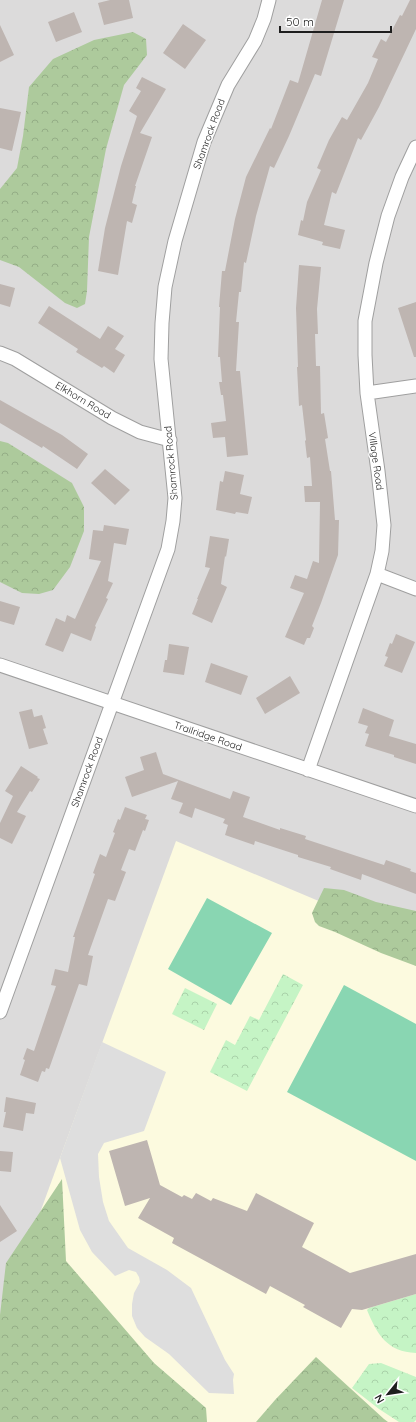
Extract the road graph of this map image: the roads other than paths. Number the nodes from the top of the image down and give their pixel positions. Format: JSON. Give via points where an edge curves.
{"nodes":[{"id":1,"x":269,"y":0,"type":"edge"},
{"id":2,"x":416,"y":147,"type":"edge"},
{"id":3,"x":0,"y":353,"type":"edge"},
{"id":4,"x":416,"y":386,"type":"edge"},
{"id":5,"x":367,"y":393,"type":"junction"},
{"id":6,"x":170,"y":440,"type":"junction"},
{"id":7,"x":377,"y":574,"type":"junction"},
{"id":8,"x":416,"y":589,"type":"edge"},
{"id":9,"x":0,"y":665,"type":"edge"},
{"id":10,"x":112,"y":703,"type":"junction"},
{"id":11,"x":308,"y":770,"type":"junction"},
{"id":12,"x":416,"y":806,"type":"edge"},
{"id":13,"x":0,"y":1012,"type":"edge"}],
"edges":[{"from":1,"to":6,"type":"street","name":"Shamrock Road","via":[[254,41],[228,85],[204,142],[175,241],[165,286],[162,323],[162,359]]},
{"from":2,"to":5,"type":"street","name":"Village Road","via":[[388,216],[376,263],[366,321]]},
{"from":3,"to":6,"type":"street","name":"Elkhorn Road","via":[[15,359],[112,418],[140,432]]},
{"from":4,"to":5,"type":"street"},
{"from":5,"to":7,"type":"street","name":"Village Road","via":[[384,524]]},
{"from":6,"to":10,"type":"street","name":"Shamrock Road","via":[[175,498],[168,549]]},
{"from":7,"to":8,"type":"street"},
{"from":7,"to":11,"type":"street","name":"Village Road"},
{"from":9,"to":10,"type":"street","name":"Trailridge Road"},
{"from":10,"to":11,"type":"street","name":"Trailridge Road"},
{"from":10,"to":13,"type":"street","name":"Shamrock Road"},
{"from":11,"to":12,"type":"street","name":"Trailridge Road"}]}
